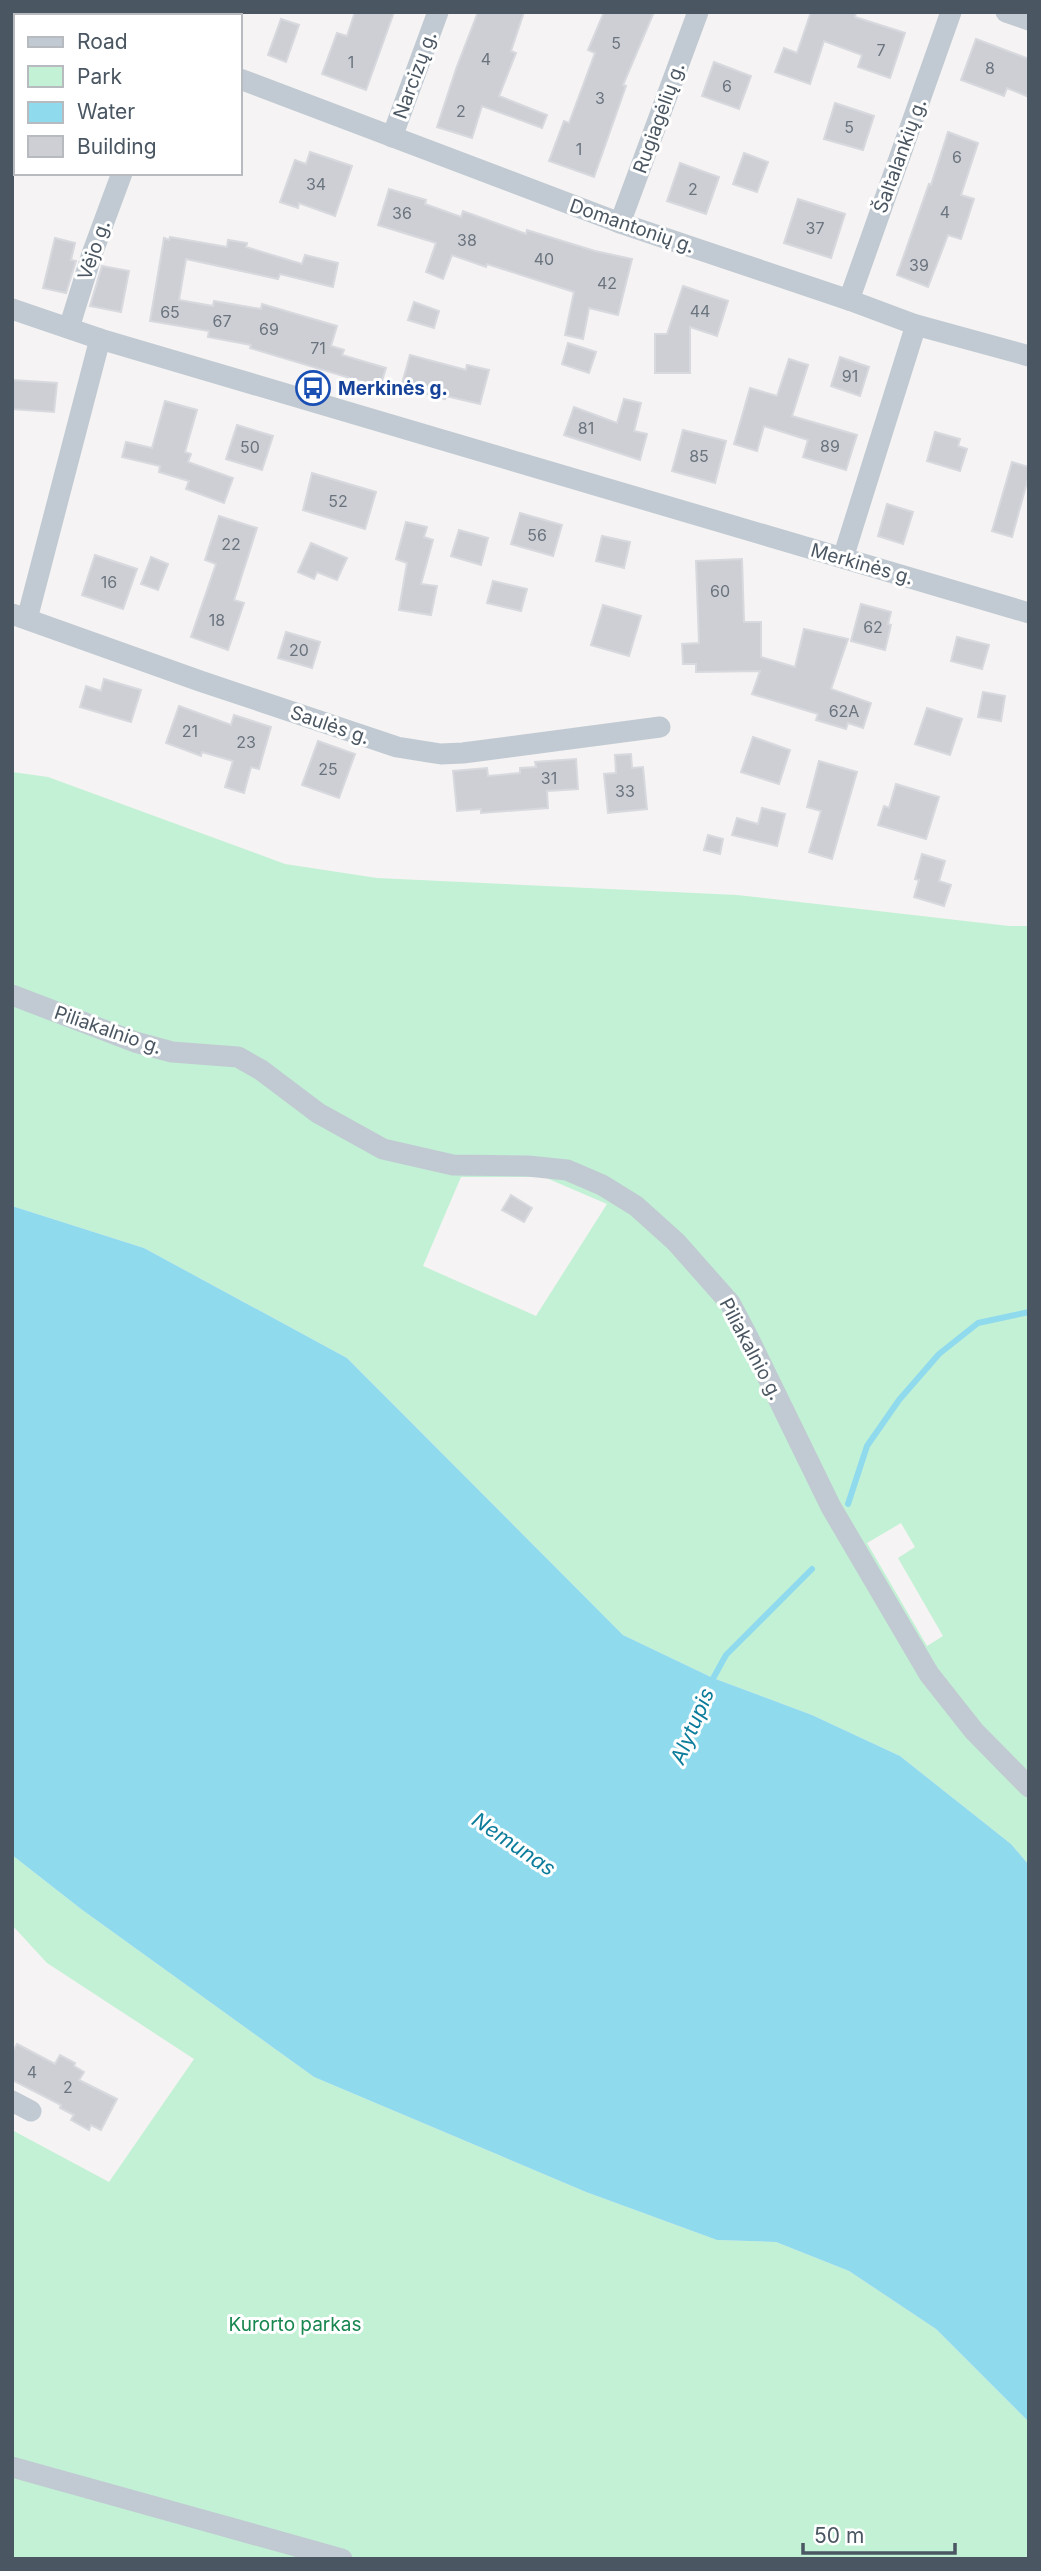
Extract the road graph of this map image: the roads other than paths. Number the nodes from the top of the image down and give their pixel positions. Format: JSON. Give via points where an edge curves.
{"nodes":[{"id":1,"x":438,"y":12,"type":"edge"},
{"id":2,"x":698,"y":12,"type":"edge"},
{"id":3,"x":951,"y":12,"type":"edge"},
{"id":4,"x":1006,"y":12,"type":"edge"},
{"id":5,"x":1029,"y":20,"type":"edge"},
{"id":6,"x":242,"y":80,"type":"edge"},
{"id":7,"x":391,"y":137,"type":"junction"},
{"id":8,"x":121,"y":175,"type":"edge"},
{"id":9,"x":620,"y":223,"type":"junction"},
{"id":10,"x":849,"y":300,"type":"junction"},
{"id":11,"x":12,"y":309,"type":"edge"},
{"id":12,"x":916,"y":325,"type":"junction"},
{"id":13,"x":69,"y":328,"type":"junction"},
{"id":14,"x":100,"y":339,"type":"junction"},
{"id":15,"x":1029,"y":356,"type":"edge"},
{"id":16,"x":843,"y":558,"type":"junction"},
{"id":17,"x":1029,"y":613,"type":"edge"},
{"id":18,"x":20,"y":616,"type":"edge"},
{"id":19,"x":660,"y":727,"type":"dead end"},
{"id":20,"x":12,"y":995,"type":"edge"},
{"id":21,"x":1029,"y":1787,"type":"edge"},
{"id":22,"x":12,"y":2467,"type":"edge"},
{"id":23,"x":342,"y":2559,"type":"edge"}],
"edges":[{"from":1,"to":7,"type":"street","name":"Narcizų g."},
{"from":2,"to":9,"type":"street","name":"Rugiagėlių g."},
{"from":3,"to":10,"type":"street","name":"Šaltalankių g."},
{"from":4,"to":5,"type":"street"},
{"from":6,"to":7,"type":"street","name":"Domantonių g."},
{"from":7,"to":9,"type":"street","name":"Domantonių g."},
{"from":8,"to":13,"type":"street","name":"Vėjo g."},
{"from":9,"to":10,"type":"street","name":"Domantonių g."},
{"from":10,"to":12,"type":"street","name":"Domantonių g."},
{"from":11,"to":13,"type":"street","name":"Merkinės g."},
{"from":12,"to":15,"type":"street","name":"Domantonių g."},
{"from":12,"to":16,"type":"street"},
{"from":13,"to":14,"type":"street","name":"Merkinės g."},
{"from":14,"to":16,"type":"street","name":"Merkinės g."},
{"from":14,"to":18,"type":"street"},
{"from":16,"to":17,"type":"street","name":"Merkinės g."},
{"from":18,"to":19,"type":"street","name":"Saulės g.","via":[[419,752],[463,753]]},
{"from":20,"to":21,"type":"street","name":"Piliakalnio g.","via":[[135,1042],[172,1052],[238,1057],[354,1135],[383,1149],[453,1165],[567,1170],[636,1206],[676,1242],[730,1303],[831,1507],[929,1674],[974,1731]]},
{"from":22,"to":23,"type":"street"}]}
